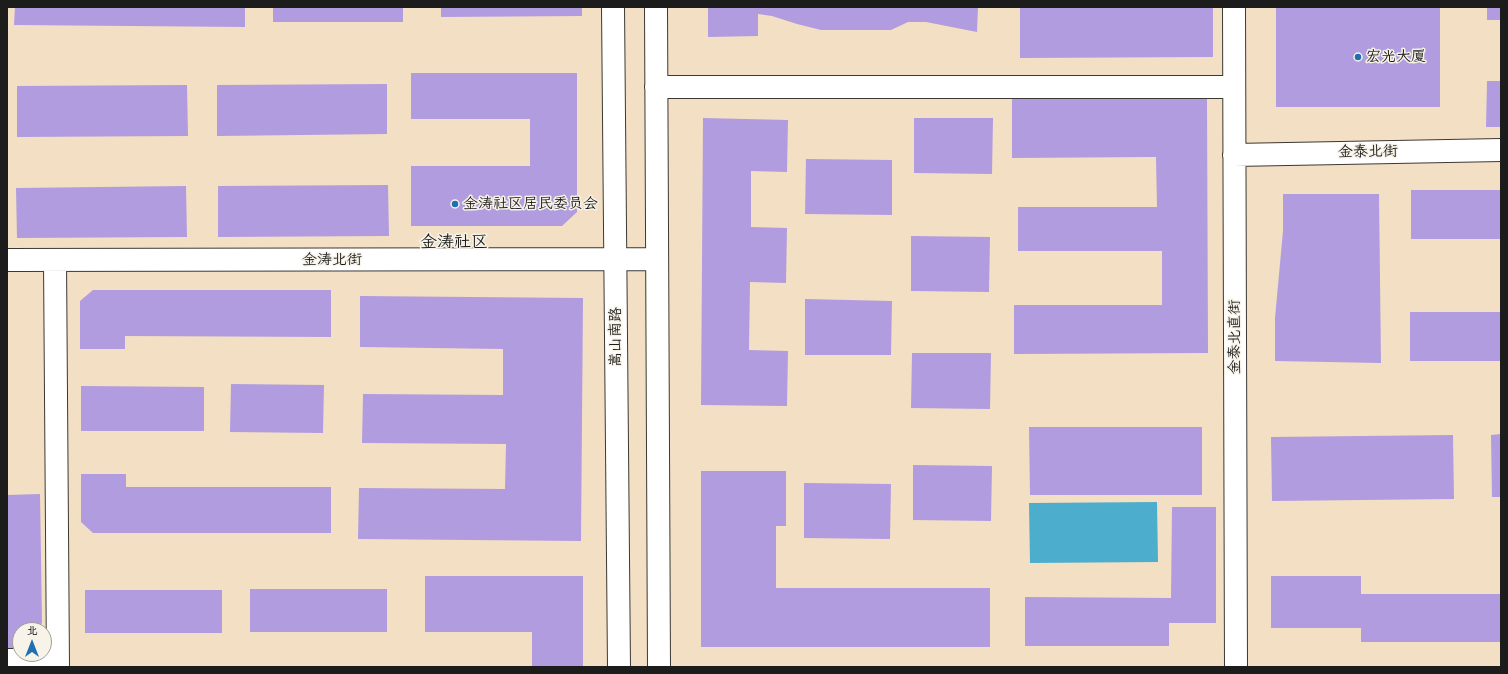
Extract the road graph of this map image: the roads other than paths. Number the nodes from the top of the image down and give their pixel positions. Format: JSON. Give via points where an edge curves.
{"nodes":[{"id":1,"x":613,"y":7,"type":"edge"},
{"id":2,"x":656,"y":7,"type":"edge"},
{"id":3,"x":1234,"y":7,"type":"edge"},
{"id":4,"x":656,"y":87,"type":"junction"},
{"id":5,"x":1234,"y":87,"type":"junction"},
{"id":6,"x":1501,"y":150,"type":"edge"},
{"id":7,"x":1234,"y":155,"type":"junction"},
{"id":8,"x":7,"y":260,"type":"edge"},
{"id":9,"x":55,"y":260,"type":"junction"},
{"id":10,"x":616,"y":260,"type":"junction"},
{"id":11,"x":657,"y":260,"type":"junction"},
{"id":12,"x":7,"y":660,"type":"edge"},
{"id":13,"x":58,"y":664,"type":"edge"},
{"id":14,"x":619,"y":667,"type":"edge"},
{"id":15,"x":659,"y":667,"type":"edge"},
{"id":16,"x":1236,"y":667,"type":"edge"}],
"edges":[{"from":1,"to":10,"type":"street","name":"嵩山南路"},
{"from":2,"to":4,"type":"street"},
{"from":3,"to":5,"type":"street","name":"金泰北直街"},
{"from":4,"to":5,"type":"street"},
{"from":4,"to":11,"type":"street"},
{"from":5,"to":7,"type":"street","name":"金泰北直街"},
{"from":6,"to":7,"type":"street","name":"金泰北街"},
{"from":7,"to":16,"type":"street","name":"金泰北直街"},
{"from":8,"to":9,"type":"street","name":"金涛北街"},
{"from":9,"to":10,"type":"street","name":"金涛北街"},
{"from":9,"to":13,"type":"street"},
{"from":10,"to":11,"type":"street","name":"金涛北街"},
{"from":10,"to":14,"type":"street","name":"嵩山南路"},
{"from":11,"to":15,"type":"street"},
{"from":12,"to":13,"type":"street"}]}
